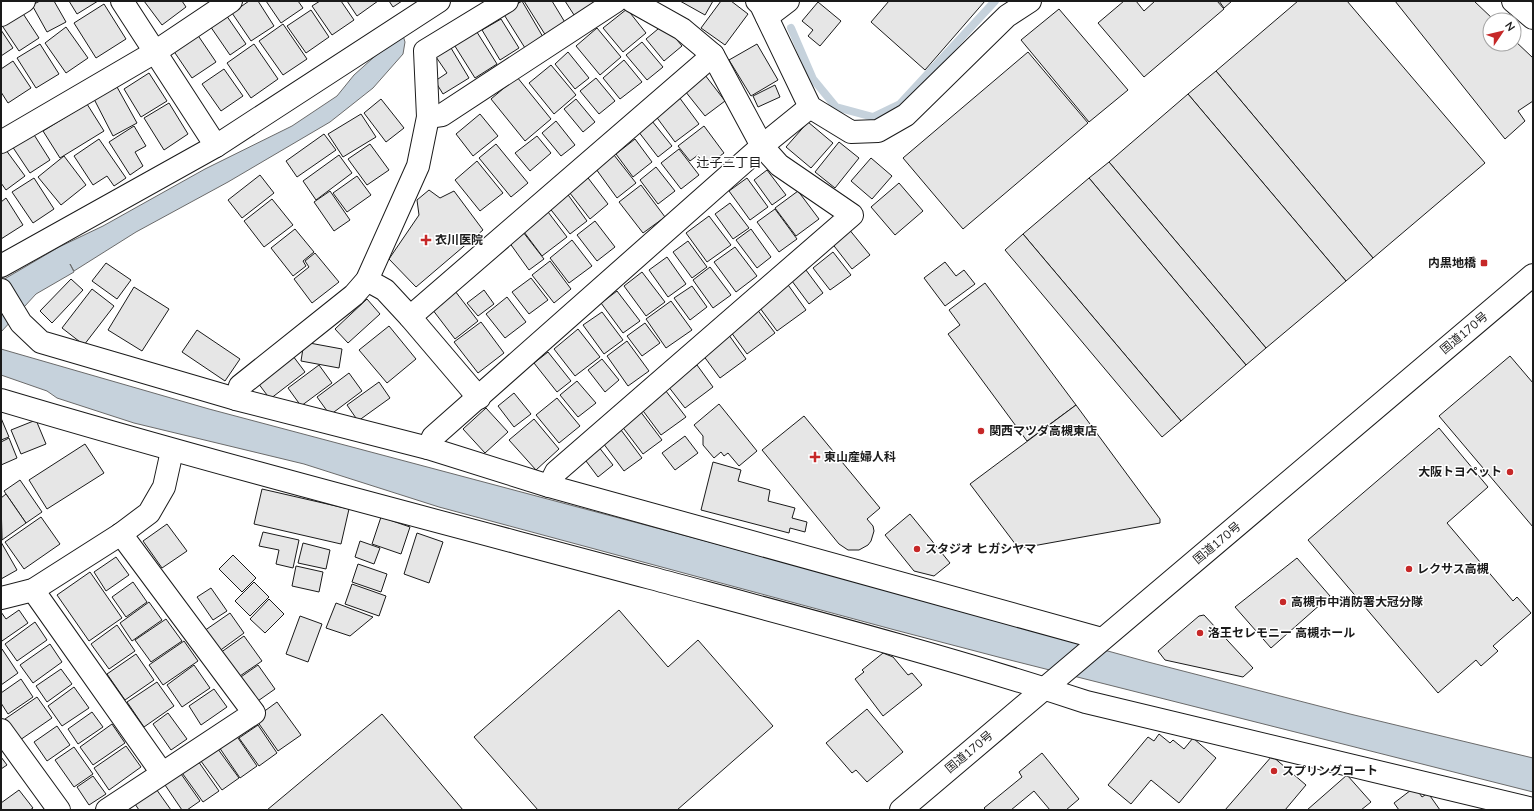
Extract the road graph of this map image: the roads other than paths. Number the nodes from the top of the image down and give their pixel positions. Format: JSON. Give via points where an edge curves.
{"nodes":[{"id":1,"x":24,"y":1,"type":"edge"},
{"id":2,"x":122,"y":1,"type":"edge"},
{"id":3,"x":231,"y":1,"type":"edge"},
{"id":4,"x":439,"y":1,"type":"edge"},
{"id":5,"x":507,"y":1,"type":"edge"},
{"id":6,"x":616,"y":1,"type":"edge"},
{"id":7,"x":632,"y":1,"type":"edge"},
{"id":8,"x":788,"y":1,"type":"edge"},
{"id":9,"x":1030,"y":1,"type":"edge"},
{"id":10,"x":1513,"y":1,"type":"edge"},
{"id":11,"x":762,"y":9,"type":"edge"},
{"id":12,"x":1,"y":15,"type":"edge"},
{"id":13,"x":1533,"y":18,"type":"edge"},
{"id":14,"x":155,"y":52,"type":"junction"},
{"id":15,"x":713,"y":55,"type":"junction"},
{"id":16,"x":810,"y":107,"type":"junction"},
{"id":17,"x":428,"y":117,"type":"junction"},
{"id":18,"x":1,"y":142,"type":"edge"},
{"id":19,"x":216,"y":146,"type":"junction"},
{"id":20,"x":762,"y":146,"type":"junction"},
{"id":21,"x":1,"y":266,"type":"edge"},
{"id":22,"x":1533,"y":275,"type":"edge"},
{"id":23,"x":367,"y":280,"type":"junction"},
{"id":24,"x":1,"y":290,"type":"edge"},
{"id":25,"x":410,"y":317,"type":"junction"},
{"id":26,"x":479,"y":398,"type":"junction"},
{"id":27,"x":236,"y":399,"type":"junction"},
{"id":28,"x":1,"y":400,"type":"edge"},
{"id":29,"x":428,"y":448,"type":"junction"},
{"id":30,"x":172,"y":451,"type":"junction"},
{"id":31,"x":549,"y":486,"type":"junction"},
{"id":32,"x":122,"y":534,"type":"junction"},
{"id":33,"x":33,"y":590,"type":"junction"},
{"id":34,"x":1,"y":598,"type":"edge"},
{"id":35,"x":1102,"y":639,"type":"junction"},
{"id":36,"x":1044,"y":688,"type":"junction"},
{"id":37,"x":1,"y":730,"type":"edge"},
{"id":38,"x":162,"y":773,"type":"junction"},
{"id":39,"x":1533,"y":809,"type":"edge"},
{"id":40,"x":59,"y":810,"type":"edge"},
{"id":41,"x":107,"y":810,"type":"edge"},
{"id":42,"x":901,"y":810,"type":"edge"}],
"edges":[{"from":1,"to":12,"type":"main road"},
{"from":2,"to":14,"type":"main road"},
{"from":3,"to":14,"type":"main road"},
{"from":4,"to":19,"type":"main road"},
{"from":5,"to":17,"type":"main road","via":[[425,51]]},
{"from":6,"to":17,"type":"main road","via":[[442,114]]},
{"from":7,"to":15,"type":"main road","via":[[682,28]]},
{"from":8,"to":11,"type":"main road"},
{"from":9,"to":16,"type":"main road","via":[[1007,16],[906,116],[878,131],[851,132]]},
{"from":10,"to":13,"type":"main road"},
{"from":11,"to":16,"type":"main road"},
{"from":14,"to":18,"type":"main road"},
{"from":14,"to":19,"type":"main road"},
{"from":15,"to":20,"type":"main road"},
{"from":15,"to":25,"type":"main road"},
{"from":16,"to":20,"type":"main road"},
{"from":17,"to":23,"type":"main road","via":[[418,166]]},
{"from":19,"to":21,"type":"main road"},
{"from":20,"to":26,"type":"main road"},
{"from":20,"to":31,"type":"main road","via":[[779,165],[852,215],[556,472]]},
{"from":22,"to":35,"type":"main road","name":"国道170号"},
{"from":23,"to":25,"type":"main road","via":[[385,290]]},
{"from":23,"to":27,"type":"main road","via":[[354,296],[240,386]]},
{"from":24,"to":27,"type":"main road","via":[[21,323],[41,342]]},
{"from":25,"to":26,"type":"main road"},
{"from":26,"to":29,"type":"main road","via":[[433,438]]},
{"from":27,"to":29,"type":"main road"},
{"from":28,"to":30,"type":"main road"},
{"from":29,"to":31,"type":"main road"},
{"from":30,"to":32,"type":"main road","via":[[164,487],[149,513]]},
{"from":30,"to":36,"type":"main road","via":[[812,621]]},
{"from":31,"to":35,"type":"main road"},
{"from":32,"to":33,"type":"main road"},
{"from":32,"to":38,"type":"main road","via":[[254,713]]},
{"from":33,"to":34,"type":"main road"},
{"from":33,"to":38,"type":"main road"},
{"from":35,"to":36,"type":"main road","name":"国道170号"},
{"from":36,"to":39,"type":"main road","via":[[1086,702]]},
{"from":36,"to":42,"type":"main road","name":"国道170号"},
{"from":37,"to":40,"type":"main road"},
{"from":38,"to":41,"type":"main road"}]}
